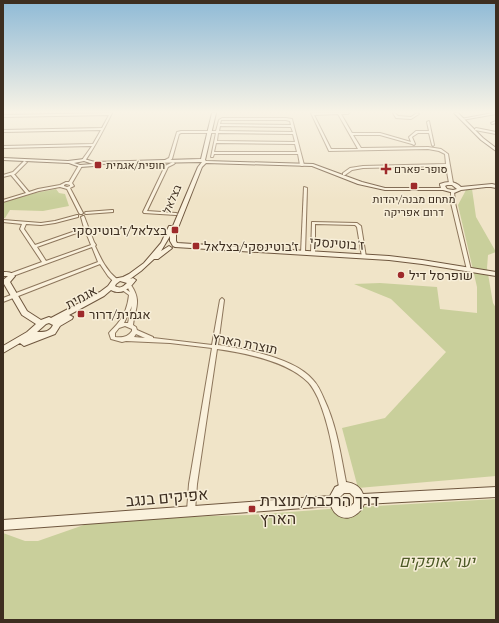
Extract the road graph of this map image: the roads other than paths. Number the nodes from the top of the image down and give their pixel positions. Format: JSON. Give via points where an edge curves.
{"nodes":[{"id":1,"x":96,"y":142,"type":"edge"},
{"id":2,"x":175,"y":142,"type":"edge"},
{"id":3,"x":205,"y":142,"type":"edge"},
{"id":4,"x":215,"y":142,"type":"edge"},
{"id":5,"x":221,"y":142,"type":"edge"},
{"id":6,"x":326,"y":142,"type":"edge"},
{"id":7,"x":356,"y":142,"type":"edge"},
{"id":8,"x":410,"y":142,"type":"edge"},
{"id":9,"x":432,"y":142,"type":"edge"},
{"id":10,"x":486,"y":142,"type":"edge"},
{"id":11,"x":296,"y":143,"type":"joint"},
{"id":12,"x":413,"y":143,"type":"joint"},
{"id":13,"x":94,"y":145,"type":"junction"},
{"id":14,"x":433,"y":145,"type":"dead end"},
{"id":15,"x":3,"y":147,"type":"edge"},
{"id":16,"x":417,"y":148,"type":"junction"},
{"id":17,"x":360,"y":149,"type":"junction"},
{"id":18,"x":496,"y":149,"type":"edge"},
{"id":19,"x":299,"y":153,"type":"junction"},
{"id":20,"x":3,"y":160,"type":"edge"},
{"id":21,"x":25,"y":162,"type":"junction"},
{"id":22,"x":169,"y":162,"type":"junction"},
{"id":23,"x":199,"y":162,"type":"junction"},
{"id":24,"x":82,"y":163,"type":"junction"},
{"id":25,"x":302,"y":165,"type":"junction"},
{"id":26,"x":448,"y":165,"type":"junction"},
{"id":27,"x":12,"y":174,"type":"junction"},
{"id":28,"x":344,"y":174,"type":"dead end"},
{"id":29,"x":3,"y":176,"type":"edge"},
{"id":30,"x":453,"y":184,"type":"junction"},
{"id":31,"x":495,"y":185,"type":"edge"},
{"id":32,"x":69,"y":186,"type":"junction"},
{"id":33,"x":484,"y":186,"type":"junction"},
{"id":34,"x":443,"y":187,"type":"junction"},
{"id":35,"x":305,"y":188,"type":"dead end"},
{"id":36,"x":460,"y":189,"type":"junction"},
{"id":37,"x":452,"y":192,"type":"junction"},
{"id":38,"x":28,"y":193,"type":"junction"},
{"id":39,"x":3,"y":201,"type":"edge"},
{"id":40,"x":112,"y":211,"type":"dead end"},
{"id":41,"x":176,"y":214,"type":"junction"},
{"id":42,"x":82,"y":215,"type":"junction"},
{"id":43,"x":3,"y":221,"type":"edge"},
{"id":44,"x":24,"y":223,"type":"junction"},
{"id":45,"x":87,"y":228,"type":"junction"},
{"id":46,"x":163,"y":243,"type":"junction"},
{"id":47,"x":174,"y":243,"type":"junction"},
{"id":48,"x":94,"y":245,"type":"junction"},
{"id":49,"x":34,"y":247,"type":"junction"},
{"id":50,"x":169,"y":248,"type":"junction"},
{"id":51,"x":303,"y":253,"type":"junction"},
{"id":52,"x":313,"y":254,"type":"junction"},
{"id":53,"x":364,"y":257,"type":"junction"},
{"id":54,"x":101,"y":262,"type":"junction"},
{"id":55,"x":45,"y":263,"type":"junction"},
{"id":56,"x":469,"y":270,"type":"junction"},
{"id":57,"x":3,"y":274,"type":"edge"},
{"id":58,"x":496,"y":274,"type":"edge"},
{"id":59,"x":11,"y":275,"type":"junction"},
{"id":60,"x":4,"y":282,"type":"edge"},
{"id":61,"x":122,"y":285,"type":"junction"},
{"id":62,"x":14,"y":296,"type":"junction"},
{"id":63,"x":3,"y":300,"type":"edge"},
{"id":64,"x":222,"y":300,"type":"dead end"},
{"id":65,"x":55,"y":323,"type":"junction"},
{"id":66,"x":130,"y":325,"type":"junction"},
{"id":67,"x":38,"y":326,"type":"junction"},
{"id":68,"x":118,"y":326,"type":"junction"},
{"id":69,"x":135,"y":331,"type":"junction"},
{"id":70,"x":42,"y":335,"type":"junction"},
{"id":71,"x":127,"y":339,"type":"junction"},
{"id":72,"x":154,"y":340,"type":"junction"},
{"id":73,"x":216,"y":348,"type":"junction"},
{"id":74,"x":3,"y":350,"type":"edge"},
{"id":75,"x":3,"y":354,"type":"edge"},
{"id":76,"x":343,"y":487,"type":"junction"},
{"id":77,"x":496,"y":492,"type":"edge"},
{"id":78,"x":359,"y":499,"type":"junction"},
{"id":79,"x":334,"y":501,"type":"junction"},
{"id":80,"x":191,"y":511,"type":"junction"},
{"id":81,"x":3,"y":525,"type":"edge"}],
"edges":[{"from":1,"to":13,"type":"street"},
{"from":2,"to":22,"type":"street"},
{"from":3,"to":23,"type":"street","name":"בצלאל"},
{"from":4,"to":19,"type":"street","via":[[213,154]]},
{"from":5,"to":11,"type":"street"},
{"from":6,"to":17,"type":"street","via":[[330,150]]},
{"from":7,"to":17,"type":"street"},
{"from":8,"to":12,"type":"street"},
{"from":9,"to":14,"type":"street"},
{"from":10,"to":18,"type":"street"},
{"from":11,"to":19,"type":"street"},
{"from":12,"to":16,"type":"street"},
{"from":13,"to":15,"type":"street"},
{"from":13,"to":24,"type":"street"},
{"from":16,"to":17,"type":"street"},
{"from":16,"to":26,"type":"street","via":[[444,152]]},
{"from":19,"to":25,"type":"street"},
{"from":20,"to":21,"type":"street"},
{"from":20,"to":24,"type":"street"},
{"from":21,"to":24,"type":"street"},
{"from":21,"to":27,"type":"street"},
{"from":22,"to":23,"type":"street"},
{"from":22,"to":24,"type":"street"},
{"from":22,"to":41,"type":"street","via":[[145,212]]},
{"from":23,"to":25,"type":"street"},
{"from":23,"to":41,"type":"street","name":"בצלאל"},
{"from":23,"to":47,"type":"street","name":"בצלאל","via":[[173,233]]},
{"from":24,"to":32,"type":"street"},
{"from":25,"to":34,"type":"street","via":[[320,166],[376,187]]},
{"from":26,"to":28,"type":"street","via":[[364,167],[351,169]]},
{"from":26,"to":30,"type":"street"},
{"from":27,"to":29,"type":"street"},
{"from":27,"to":38,"type":"street"},
{"from":30,"to":33,"type":"street"},
{"from":30,"to":34,"type":"street"},
{"from":30,"to":36,"type":"street"},
{"from":31,"to":33,"type":"street"},
{"from":32,"to":38,"type":"street","via":[[65,184]]},
{"from":32,"to":42,"type":"street"},
{"from":33,"to":36,"type":"street"},
{"from":34,"to":37,"type":"street"},
{"from":35,"to":51,"type":"street"},
{"from":36,"to":37,"type":"street"},
{"from":37,"to":56,"type":"street"},
{"from":38,"to":39,"type":"street"},
{"from":40,"to":42,"type":"street"},
{"from":41,"to":46,"type":"street","name":"בצלאל"},
{"from":42,"to":44,"type":"street","via":[[48,223]]},
{"from":42,"to":45,"type":"street"},
{"from":43,"to":44,"type":"street"},
{"from":44,"to":49,"type":"street","via":[[22,229]]},
{"from":45,"to":48,"type":"street"},
{"from":45,"to":49,"type":"street"},
{"from":46,"to":47,"type":"street","name":"ז'בוטינסקי"},
{"from":46,"to":50,"type":"street"},
{"from":46,"to":61,"type":"street","name":"אגמית"},
{"from":47,"to":50,"type":"street","name":"אגמית"},
{"from":47,"to":51,"type":"street","name":"ז'בוטינסקי"},
{"from":48,"to":54,"type":"street"},
{"from":48,"to":55,"type":"street"},
{"from":49,"to":55,"type":"street"},
{"from":50,"to":61,"type":"street","name":"אגמית"},
{"from":51,"to":52,"type":"street","name":"ז'בוטינסקי"},
{"from":52,"to":53,"type":"street","name":"ז'בוטינסקי"},
{"from":52,"to":53,"type":"street","via":[[313,223],[356,224]]},
{"from":53,"to":56,"type":"street","name":"ז'בוטינסקי","via":[[422,262]]},
{"from":54,"to":61,"type":"street","via":[[110,276]]},
{"from":54,"to":62,"type":"street"},
{"from":55,"to":59,"type":"street"},
{"from":56,"to":58,"type":"street","name":"ז'בוטינסקי"},
{"from":57,"to":59,"type":"street"},
{"from":59,"to":60,"type":"street","via":[[10,279]]},
{"from":60,"to":62,"type":"street"},
{"from":61,"to":65,"type":"street","name":"אגמית"},
{"from":61,"to":66,"type":"street","via":[[135,294],[136,301],[130,314]]},
{"from":61,"to":68,"type":"street","via":[[131,294],[131,301],[126,315]]},
{"from":62,"to":63,"type":"street"},
{"from":62,"to":67,"type":"street","via":[[24,313]]},
{"from":64,"to":73,"type":"street"},
{"from":65,"to":67,"type":"street","via":[[46,321]]},
{"from":65,"to":70,"type":"street","name":"אגמית","via":[[56,329]]},
{"from":66,"to":68,"type":"street"},
{"from":66,"to":69,"type":"street"},
{"from":67,"to":70,"type":"street","via":[[36,333]]},
{"from":67,"to":74,"type":"street"},
{"from":68,"to":71,"type":"street","via":[[112,333],[113,338]]},
{"from":69,"to":71,"type":"street"},
{"from":69,"to":72,"type":"street","name":"תוצרת הארץ"},
{"from":70,"to":75,"type":"street"},
{"from":71,"to":72,"type":"street","name":"תוצרת הארץ"},
{"from":72,"to":73,"type":"street","name":"תוצרת הארץ"},
{"from":73,"to":76,"type":"street","name":"תוצרת הארץ","via":[[278,360],[299,369],[311,381],[323,403]]},
{"from":73,"to":80,"type":"street","via":[[193,484]]},
{"from":76,"to":78,"type":"street","via":[[353,490]]},
{"from":76,"to":79,"type":"street","via":[[335,493]]},
{"from":77,"to":78,"type":"street"},
{"from":78,"to":79,"type":"street","via":[[358,508],[347,513],[339,509]]},
{"from":79,"to":80,"type":"street","name":"אפיקים בנגב"},
{"from":80,"to":81,"type":"street","name":"אפיקים בנגב"}]}
